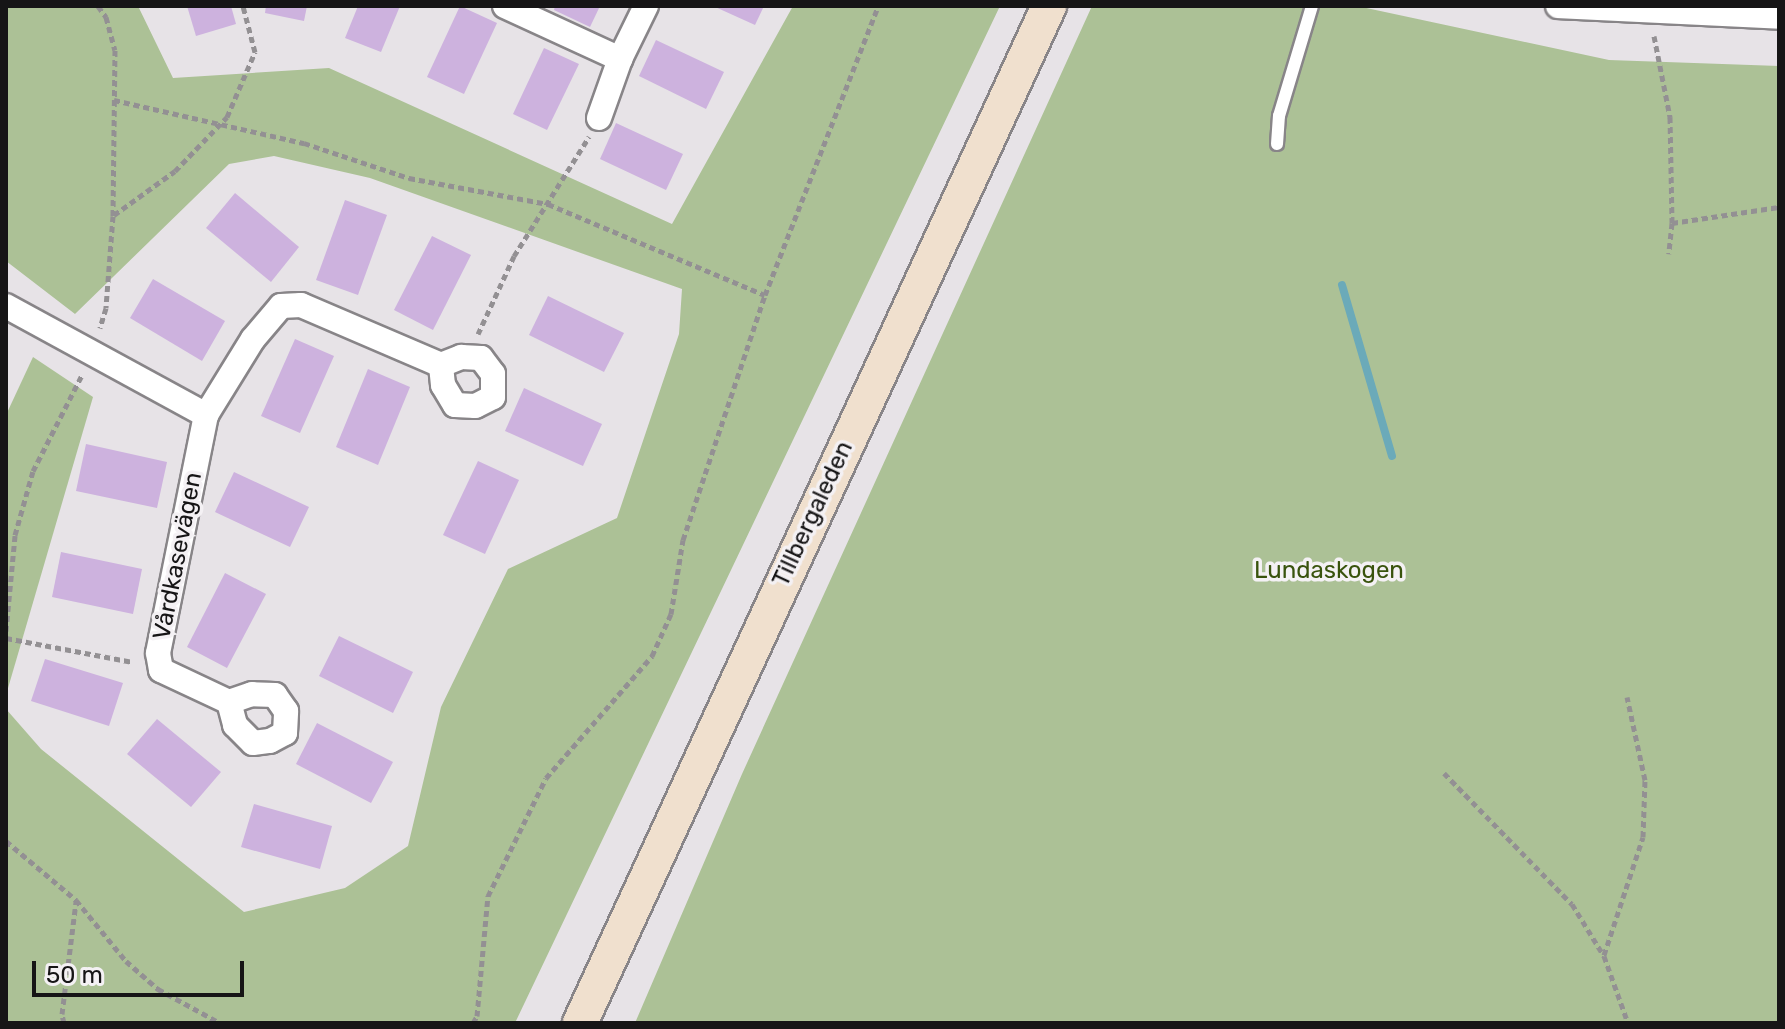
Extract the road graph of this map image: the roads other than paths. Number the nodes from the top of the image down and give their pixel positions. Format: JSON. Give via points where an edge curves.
{"nodes":[{"id":1,"x":505,"y":6,"type":"edge"},
{"id":2,"x":646,"y":6,"type":"edge"},
{"id":3,"x":1049,"y":6,"type":"edge"},
{"id":4,"x":1312,"y":6,"type":"edge"},
{"id":5,"x":1558,"y":6,"type":"edge"},
{"id":6,"x":1779,"y":17,"type":"edge"},
{"id":7,"x":620,"y":59,"type":"junction"},
{"id":8,"x":599,"y":118,"type":"road end"},
{"id":9,"x":1277,"y":144,"type":"dead end"},
{"id":10,"x":6,"y":306,"type":"edge"},
{"id":11,"x":441,"y":365,"type":"road end"},
{"id":12,"x":206,"y":415,"type":"junction"},
{"id":13,"x":229,"y":702,"type":"dead end"},
{"id":14,"x":580,"y":1023,"type":"edge"}],
"edges":[{"from":1,"to":7,"type":"street"},
{"from":2,"to":7,"type":"street"},
{"from":3,"to":14,"type":"main road","name":"Tillbergaleden"},
{"from":4,"to":9,"type":"lane","via":[[1279,116]]},
{"from":5,"to":6,"type":"street"},
{"from":7,"to":8,"type":"street"},
{"from":10,"to":12,"type":"street"},
{"from":11,"to":12,"type":"street","name":"Vårdkasevägen","via":[[301,305],[281,306],[253,339]]},
{"from":12,"to":13,"type":"street","name":"Vårdkasevägen","via":[[158,653],[161,670]]}]}
